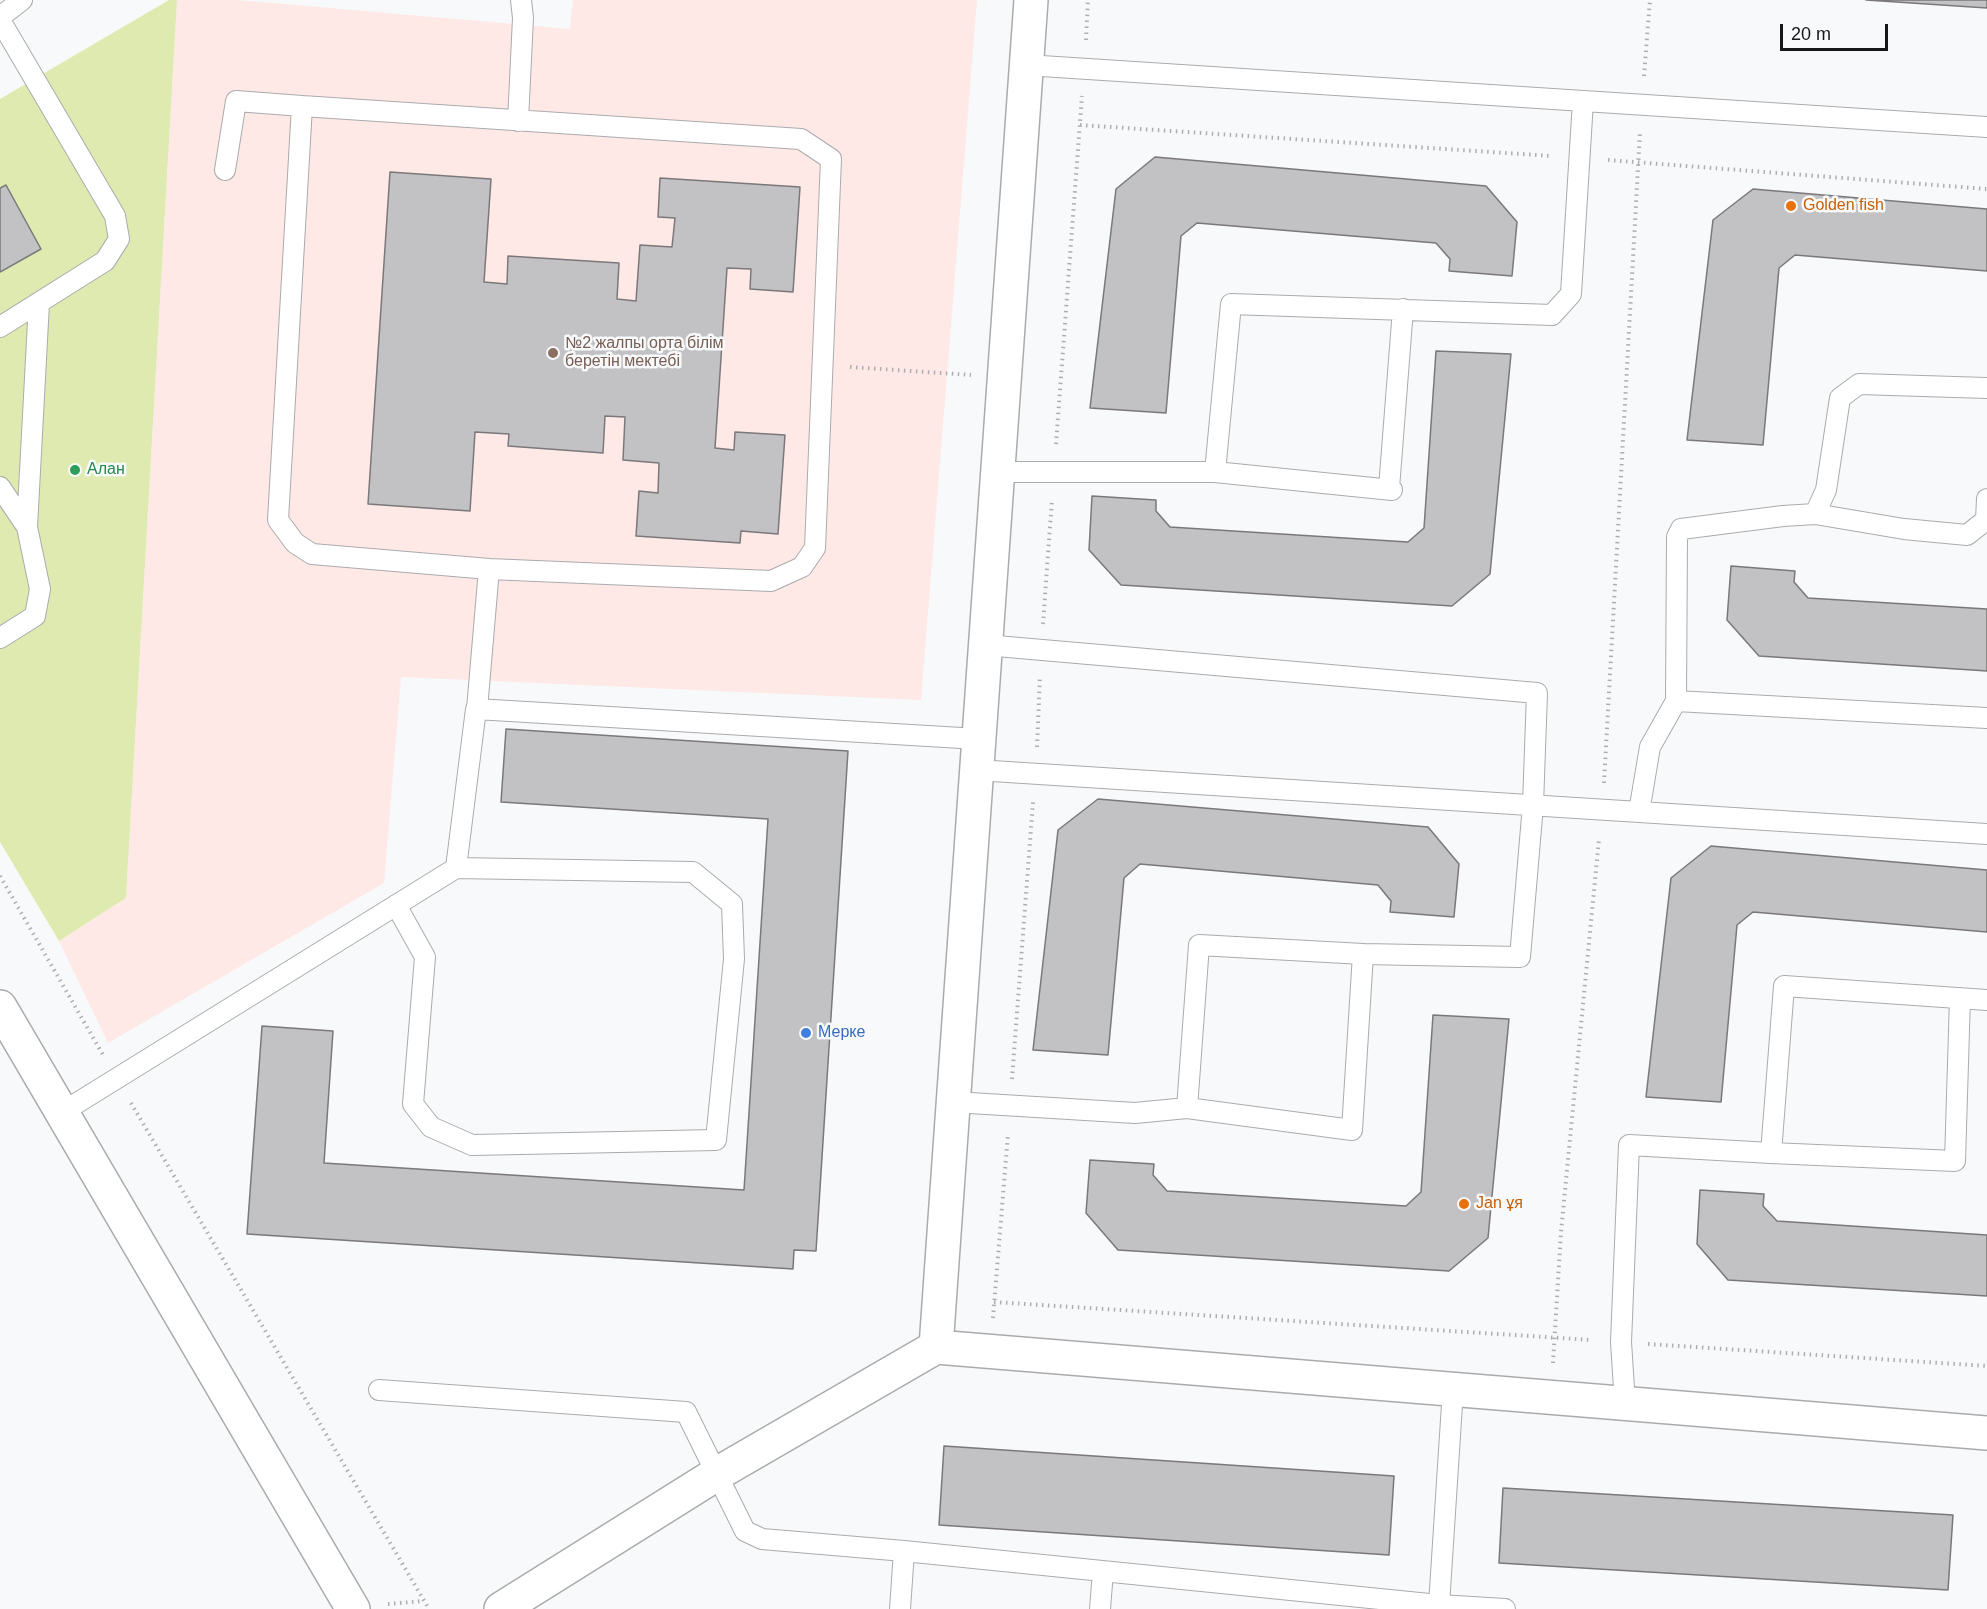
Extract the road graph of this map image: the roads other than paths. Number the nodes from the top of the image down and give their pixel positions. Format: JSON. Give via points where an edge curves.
{"nodes":[{"id":1,"x":22,"y":0,"type":"edge"},
{"id":2,"x":521,"y":0,"type":"edge"},
{"id":3,"x":1030,"y":0,"type":"edge"},
{"id":4,"x":0,"y":19,"type":"edge"},
{"id":5,"x":1026,"y":65,"type":"junction"},
{"id":6,"x":1583,"y":101,"type":"junction"},
{"id":7,"x":302,"y":106,"type":"junction"},
{"id":8,"x":518,"y":121,"type":"junction"},
{"id":9,"x":1987,"y":127,"type":"edge"},
{"id":10,"x":225,"y":170,"type":"dead end"},
{"id":11,"x":39,"y":303,"type":"junction"},
{"id":12,"x":1403,"y":309,"type":"junction"},
{"id":13,"x":0,"y":327,"type":"edge"},
{"id":14,"x":1987,"y":388,"type":"edge"},
{"id":15,"x":997,"y":472,"type":"junction"},
{"id":16,"x":1215,"y":472,"type":"junction"},
{"id":17,"x":0,"y":487,"type":"edge"},
{"id":18,"x":1987,"y":499,"type":"edge"},
{"id":19,"x":1815,"y":514,"type":"junction"},
{"id":20,"x":27,"y":527,"type":"junction"},
{"id":21,"x":489,"y":570,"type":"junction"},
{"id":22,"x":0,"y":638,"type":"edge"},
{"id":23,"x":985,"y":645,"type":"junction"},
{"id":24,"x":1676,"y":701,"type":"junction"},
{"id":25,"x":477,"y":709,"type":"junction"},
{"id":26,"x":1987,"y":718,"type":"edge"},
{"id":27,"x":977,"y":755,"type":"junction"},
{"id":28,"x":1533,"y":805,"type":"junction"},
{"id":29,"x":1639,"y":812,"type":"junction"},
{"id":30,"x":1987,"y":834,"type":"edge"},
{"id":31,"x":456,"y":868,"type":"junction"},
{"id":32,"x":396,"y":905,"type":"junction"},
{"id":33,"x":1363,"y":954,"type":"junction"},
{"id":34,"x":1960,"y":998,"type":"junction"},
{"id":35,"x":1987,"y":1000,"type":"edge"},
{"id":36,"x":0,"y":1007,"type":"edge"},
{"id":37,"x":953,"y":1102,"type":"junction"},
{"id":38,"x":1188,"y":1108,"type":"junction"},
{"id":39,"x":62,"y":1113,"type":"junction"},
{"id":40,"x":1770,"y":1153,"type":"junction"},
{"id":41,"x":936,"y":1347,"type":"junction"},
{"id":42,"x":1453,"y":1389,"type":"junction"},
{"id":43,"x":380,"y":1390,"type":"dead end"},
{"id":44,"x":1625,"y":1404,"type":"junction"},
{"id":45,"x":1987,"y":1433,"type":"edge"},
{"id":46,"x":715,"y":1475,"type":"junction"},
{"id":47,"x":904,"y":1551,"type":"junction"},
{"id":48,"x":1103,"y":1571,"type":"junction"},
{"id":49,"x":1286,"y":1599,"type":"edge"},
{"id":50,"x":1439,"y":1605,"type":"junction"},
{"id":51,"x":353,"y":1609,"type":"edge"},
{"id":52,"x":501,"y":1609,"type":"edge"},
{"id":53,"x":900,"y":1609,"type":"edge"},
{"id":54,"x":1100,"y":1609,"type":"edge"},
{"id":55,"x":1505,"y":1609,"type":"edge"}],
"edges":[{"from":1,"to":4,"type":"lane"},
{"from":2,"to":8,"type":"lane"},
{"from":3,"to":5,"type":"street"},
{"from":4,"to":11,"type":"lane","via":[[114,216],[119,239],[105,261]]},
{"from":5,"to":6,"type":"lane"},
{"from":5,"to":15,"type":"street"},
{"from":6,"to":9,"type":"lane"},
{"from":6,"to":12,"type":"lane","via":[[1571,294],[1552,315]]},
{"from":7,"to":8,"type":"lane"},
{"from":7,"to":10,"type":"lane","via":[[236,101]]},
{"from":7,"to":21,"type":"lane","via":[[278,520],[296,543],[312,554]]},
{"from":8,"to":21,"type":"lane","via":[[801,139],[831,159],[815,548],[802,567],[771,581]]},
{"from":11,"to":13,"type":"lane"},
{"from":11,"to":20,"type":"lane"},
{"from":12,"to":16,"type":"lane","via":[[1231,304]]},
{"from":12,"to":16,"type":"lane","via":[[1389,488],[1392,490]]},
{"from":14,"to":19,"type":"lane","via":[[1859,384],[1840,398],[1826,490]]},
{"from":15,"to":16,"type":"lane"},
{"from":15,"to":23,"type":"street"},
{"from":17,"to":20,"type":"lane"},
{"from":18,"to":19,"type":"lane","via":[[1986,520],[1967,535]]},
{"from":19,"to":24,"type":"lane","via":[[1681,529],[1677,537]]},
{"from":20,"to":22,"type":"lane","via":[[40,589],[35,616]]},
{"from":21,"to":25,"type":"lane"},
{"from":23,"to":27,"type":"street"},
{"from":23,"to":28,"type":"lane","via":[[1537,693]]},
{"from":24,"to":26,"type":"lane"},
{"from":24,"to":29,"type":"lane","via":[[1650,747]]},
{"from":25,"to":27,"type":"lane"},
{"from":25,"to":31,"type":"lane"},
{"from":27,"to":28,"type":"lane"},
{"from":27,"to":37,"type":"street"},
{"from":28,"to":29,"type":"lane"},
{"from":28,"to":33,"type":"lane","via":[[1520,957]]},
{"from":29,"to":30,"type":"lane"},
{"from":31,"to":32,"type":"lane"},
{"from":31,"to":32,"type":"lane","via":[[693,872],[732,904],[734,959],[716,1140],[471,1145],[431,1127],[413,1104],[425,957]]},
{"from":32,"to":39,"type":"lane"},
{"from":33,"to":38,"type":"lane","via":[[1199,945]]},
{"from":33,"to":38,"type":"lane","via":[[1352,1130]]},
{"from":34,"to":35,"type":"lane"},
{"from":34,"to":40,"type":"lane","via":[[1784,986]]},
{"from":34,"to":40,"type":"lane","via":[[1955,1161]]},
{"from":36,"to":39,"type":"street"},
{"from":37,"to":38,"type":"lane","via":[[1135,1113]]},
{"from":37,"to":41,"type":"street"},
{"from":39,"to":51,"type":"street"},
{"from":40,"to":44,"type":"lane","via":[[1629,1145],[1621,1342]]},
{"from":41,"to":42,"type":"street"},
{"from":41,"to":46,"type":"street"},
{"from":42,"to":44,"type":"street"},
{"from":42,"to":50,"type":"lane"},
{"from":43,"to":46,"type":"lane","via":[[686,1412]]},
{"from":44,"to":45,"type":"street"},
{"from":46,"to":47,"type":"lane","via":[[745,1532],[762,1539]]},
{"from":46,"to":52,"type":"street"},
{"from":47,"to":48,"type":"lane"},
{"from":47,"to":53,"type":"lane"},
{"from":48,"to":49,"type":"lane"},
{"from":48,"to":54,"type":"lane"},
{"from":49,"to":50,"type":"lane"},
{"from":50,"to":55,"type":"lane"}]}
